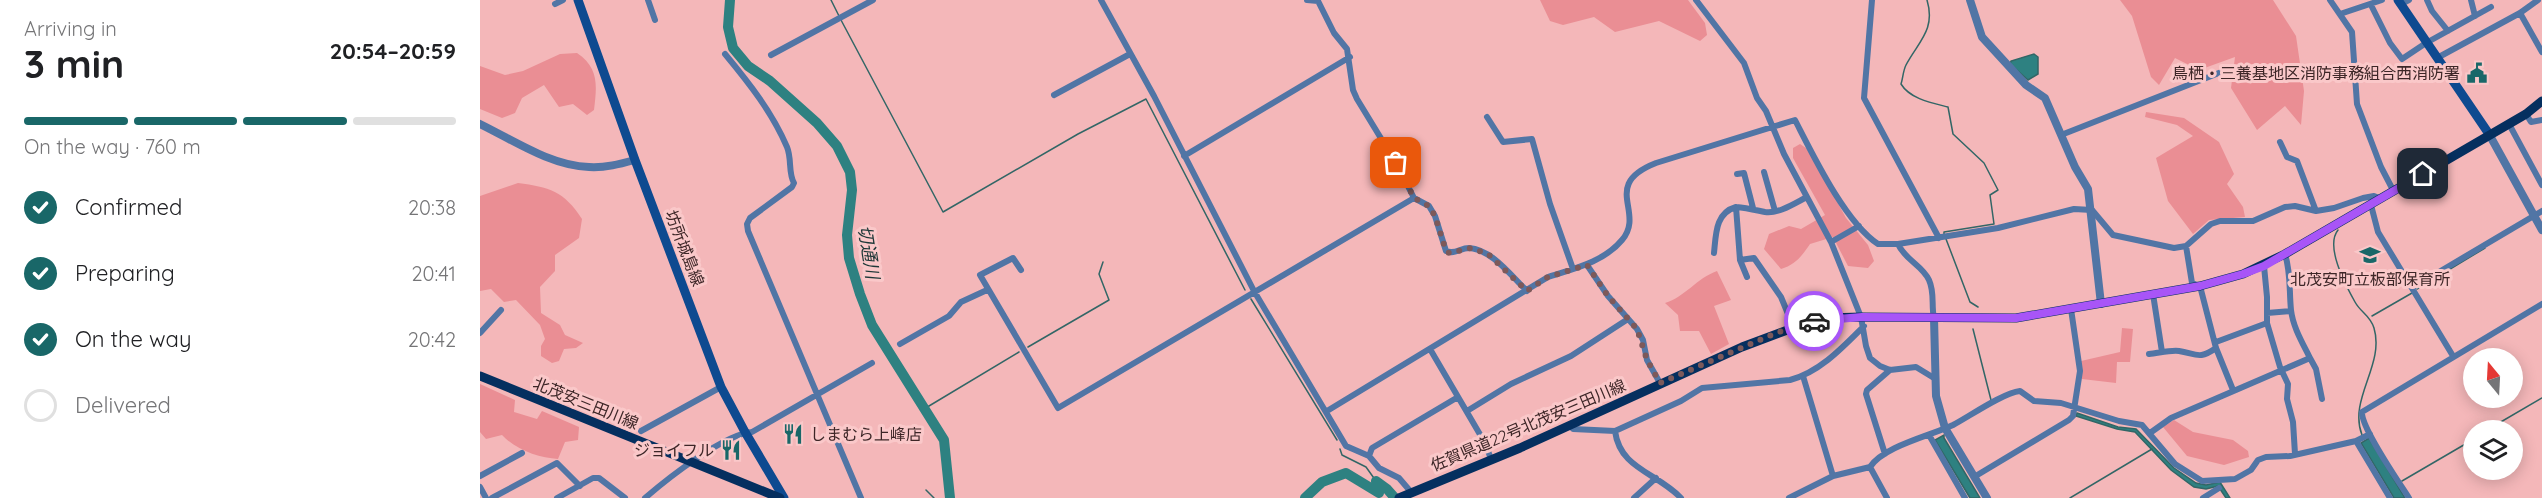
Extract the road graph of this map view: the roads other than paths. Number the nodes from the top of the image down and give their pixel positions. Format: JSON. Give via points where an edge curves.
{"nodes":[{"id":1,"x":563,"y":0,"type":"edge"},
{"id":2,"x":578,"y":0,"type":"edge"},
{"id":3,"x":648,"y":0,"type":"edge"},
{"id":4,"x":873,"y":0,"type":"edge"},
{"id":5,"x":1101,"y":0,"type":"edge"},
{"id":6,"x":1307,"y":0,"type":"edge"},
{"id":7,"x":1696,"y":0,"type":"edge"},
{"id":8,"x":1872,"y":0,"type":"edge"},
{"id":9,"x":1970,"y":0,"type":"edge"},
{"id":10,"x":2330,"y":0,"type":"edge"},
{"id":11,"x":2382,"y":0,"type":"edge"},
{"id":12,"x":2427,"y":0,"type":"edge"},
{"id":13,"x":2471,"y":0,"type":"edge"},
{"id":14,"x":2538,"y":0,"type":"edge"},
{"id":15,"x":2402,"y":1,"type":"edge"},
{"id":16,"x":555,"y":4,"type":"dead end"},
{"id":17,"x":2371,"y":5,"type":"junction"},
{"id":18,"x":2491,"y":7,"type":"dead end"},
{"id":19,"x":2520,"y":13,"type":"junction"},
{"id":20,"x":2340,"y":14,"type":"junction"},
{"id":21,"x":2475,"y":16,"type":"junction"},
{"id":22,"x":655,"y":20,"type":"dead end"},
{"id":23,"x":2448,"y":31,"type":"junction"},
{"id":24,"x":2426,"y":43,"type":"junction"},
{"id":25,"x":2542,"y":52,"type":"edge"},
{"id":26,"x":725,"y":54,"type":"dead end"},
{"id":27,"x":1130,"y":54,"type":"junction"},
{"id":28,"x":771,"y":55,"type":"dead end"},
{"id":29,"x":1350,"y":57,"type":"junction"},
{"id":30,"x":2437,"y":58,"type":"junction"},
{"id":31,"x":2229,"y":69,"type":"dead end"},
{"id":32,"x":1054,"y":95,"type":"dead end"},
{"id":33,"x":2542,"y":101,"type":"edge"},
{"id":34,"x":2526,"y":114,"type":"junction"},
{"id":35,"x":1487,"y":117,"type":"dead end"},
{"id":36,"x":2542,"y":120,"type":"edge"},
{"id":37,"x":2509,"y":123,"type":"junction"},
{"id":38,"x":480,"y":124,"type":"edge"},
{"id":39,"x":1772,"y":127,"type":"junction"},
{"id":40,"x":2488,"y":134,"type":"junction"},
{"id":41,"x":2061,"y":135,"type":"junction"},
{"id":42,"x":2280,"y":142,"type":"dead end"},
{"id":43,"x":1184,"y":156,"type":"junction"},
{"id":44,"x":635,"y":160,"type":"junction"},
{"id":45,"x":1764,"y":172,"type":"dead end"},
{"id":46,"x":1737,"y":174,"type":"dead end"},
{"id":47,"x":2542,"y":185,"type":"edge"},
{"id":48,"x":2394,"y":192,"type":"junction"},
{"id":49,"x":1807,"y":197,"type":"junction"},
{"id":50,"x":1414,"y":198,"type":"junction"},
{"id":51,"x":2382,"y":199,"type":"junction"},
{"id":52,"x":2371,"y":205,"type":"junction"},
{"id":53,"x":1736,"y":207,"type":"junction"},
{"id":54,"x":1753,"y":208,"type":"junction"},
{"id":55,"x":2092,"y":210,"type":"junction"},
{"id":56,"x":2316,"y":211,"type":"junction"},
{"id":57,"x":2542,"y":211,"type":"edge"},
{"id":58,"x":1775,"y":212,"type":"junction"},
{"id":59,"x":2534,"y":216,"type":"junction"},
{"id":60,"x":1859,"y":226,"type":"junction"},
{"id":61,"x":2542,"y":230,"type":"edge"},
{"id":62,"x":1939,"y":238,"type":"junction"},
{"id":63,"x":1831,"y":242,"type":"junction"},
{"id":64,"x":1898,"y":244,"type":"junction"},
{"id":65,"x":2186,"y":246,"type":"junction"},
{"id":66,"x":1714,"y":253,"type":"dead end"},
{"id":67,"x":2285,"y":254,"type":"junction"},
{"id":68,"x":1740,"y":260,"type":"junction"},
{"id":69,"x":1587,"y":265,"type":"junction"},
{"id":70,"x":2264,"y":266,"type":"junction"},
{"id":71,"x":1573,"y":269,"type":"junction"},
{"id":72,"x":1021,"y":270,"type":"dead end"},
{"id":73,"x":1747,"y":277,"type":"dead end"},
{"id":74,"x":2200,"y":286,"type":"junction"},
{"id":75,"x":2412,"y":288,"type":"junction"},
{"id":76,"x":987,"y":290,"type":"junction"},
{"id":77,"x":1254,"y":291,"type":"junction"},
{"id":78,"x":1527,"y":291,"type":"junction"},
{"id":79,"x":2153,"y":294,"type":"junction"},
{"id":80,"x":2101,"y":304,"type":"junction"},
{"id":81,"x":2542,"y":304,"type":"edge"},
{"id":82,"x":2071,"y":309,"type":"junction"},
{"id":83,"x":501,"y":310,"type":"dead end"},
{"id":84,"x":2291,"y":311,"type":"junction"},
{"id":85,"x":2267,"y":313,"type":"junction"},
{"id":86,"x":1934,"y":318,"type":"junction"},
{"id":87,"x":1628,"y":319,"type":"junction"},
{"id":88,"x":1863,"y":321,"type":"junction"},
{"id":89,"x":2267,"y":323,"type":"junction"},
{"id":90,"x":1793,"y":326,"type":"junction"},
{"id":91,"x":480,"y":333,"type":"edge"},
{"id":92,"x":900,"y":344,"type":"dead end"},
{"id":93,"x":2216,"y":345,"type":"junction"},
{"id":94,"x":1430,"y":349,"type":"junction"},
{"id":95,"x":2162,"y":352,"type":"junction"},
{"id":96,"x":2150,"y":354,"type":"dead end"},
{"id":97,"x":2453,"y":356,"type":"junction"},
{"id":98,"x":2310,"y":357,"type":"junction"},
{"id":99,"x":872,"y":363,"type":"dead end"},
{"id":100,"x":1890,"y":370,"type":"junction"},
{"id":101,"x":2283,"y":370,"type":"junction"},
{"id":102,"x":480,"y":376,"type":"edge"},
{"id":103,"x":1803,"y":376,"type":"junction"},
{"id":104,"x":1934,"y":378,"type":"junction"},
{"id":105,"x":1660,"y":383,"type":"junction"},
{"id":106,"x":721,"y":387,"type":"junction"},
{"id":107,"x":2233,"y":390,"type":"junction"},
{"id":108,"x":817,"y":395,"type":"junction"},
{"id":109,"x":1458,"y":397,"type":"junction"},
{"id":110,"x":2322,"y":399,"type":"dead end"},
{"id":111,"x":1327,"y":411,"type":"junction"},
{"id":112,"x":1467,"y":411,"type":"junction"},
{"id":113,"x":2075,"y":412,"type":"junction"},
{"id":114,"x":1570,"y":425,"type":"junction"},
{"id":115,"x":1945,"y":428,"type":"junction"},
{"id":116,"x":641,"y":431,"type":"dead end"},
{"id":117,"x":1615,"y":431,"type":"junction"},
{"id":118,"x":745,"y":432,"type":"junction"},
{"id":119,"x":2150,"y":433,"type":"junction"},
{"id":120,"x":2370,"y":434,"type":"junction"},
{"id":121,"x":1929,"y":435,"type":"junction"},
{"id":122,"x":2356,"y":441,"type":"junction"},
{"id":123,"x":522,"y":453,"type":"dead end"},
{"id":124,"x":1885,"y":454,"type":"junction"},
{"id":125,"x":2295,"y":454,"type":"junction"},
{"id":126,"x":1369,"y":456,"type":"junction"},
{"id":127,"x":1491,"y":459,"type":"junction"},
{"id":128,"x":692,"y":462,"type":"junction"},
{"id":129,"x":1870,"y":467,"type":"junction"},
{"id":130,"x":480,"y":476,"type":"edge"},
{"id":131,"x":1833,"y":476,"type":"junction"},
{"id":132,"x":1974,"y":477,"type":"junction"},
{"id":133,"x":1656,"y":478,"type":"junction"},
{"id":134,"x":580,"y":486,"type":"junction"},
{"id":135,"x":480,"y":487,"type":"edge"},
{"id":136,"x":2219,"y":488,"type":"dead end"},
{"id":137,"x":1410,"y":493,"type":"junction"},
{"id":138,"x":486,"y":498,"type":"edge"},
{"id":139,"x":492,"y":498,"type":"edge"},
{"id":140,"x":557,"y":498,"type":"edge"},
{"id":141,"x":624,"y":498,"type":"edge"},
{"id":142,"x":645,"y":498,"type":"edge"},
{"id":143,"x":782,"y":498,"type":"edge"},
{"id":144,"x":861,"y":498,"type":"edge"},
{"id":145,"x":1399,"y":498,"type":"edge"},
{"id":146,"x":1634,"y":498,"type":"edge"},
{"id":147,"x":1681,"y":498,"type":"edge"},
{"id":148,"x":1789,"y":498,"type":"edge"},
{"id":149,"x":1887,"y":498,"type":"edge"},
{"id":150,"x":1965,"y":498,"type":"edge"},
{"id":151,"x":1987,"y":498,"type":"edge"},
{"id":152,"x":2203,"y":498,"type":"edge"},
{"id":153,"x":2390,"y":498,"type":"edge"},
{"id":154,"x":2409,"y":498,"type":"edge"}],
"edges":[{"from":1,"to":16,"type":"street"},
{"from":2,"to":44,"type":"main road","name":"坊所城島線"},
{"from":3,"to":22,"type":"street"},
{"from":4,"to":28,"type":"street"},
{"from":5,"to":27,"type":"street"},
{"from":6,"to":29,"type":"street","via":[[1318,1]]},
{"from":7,"to":39,"type":"street","via":[[1744,63]]},
{"from":8,"to":62,"type":"street","via":[[1864,98]]},
{"from":9,"to":41,"type":"street","via":[[1982,36],[2026,85],[2045,98]]},
{"from":10,"to":20,"type":"street"},
{"from":11,"to":17,"type":"street"},
{"from":12,"to":23,"type":"street"},
{"from":13,"to":21,"type":"street"},
{"from":14,"to":19,"type":"street"},
{"from":15,"to":24,"type":"main road"},
{"from":17,"to":20,"type":"street"},
{"from":17,"to":24,"type":"street","via":[[2402,59]]},
{"from":18,"to":21,"type":"street"},
{"from":19,"to":25,"type":"street"},
{"from":19,"to":30,"type":"street"},
{"from":20,"to":48,"type":"street","via":[[2354,42],[2357,104]]},
{"from":21,"to":23,"type":"street"},
{"from":23,"to":24,"type":"street"},
{"from":24,"to":30,"type":"main road"},
{"from":26,"to":108,"type":"street","via":[[754,88],[789,151],[792,187],[747,224]]},
{"from":27,"to":32,"type":"street"},
{"from":27,"to":43,"type":"street"},
{"from":29,"to":43,"type":"street"},
{"from":29,"to":50,"type":"street","via":[[1357,99]]},
{"from":30,"to":40,"type":"main road"},
{"from":31,"to":41,"type":"street"},
{"from":33,"to":34,"type":"main road","name":"佐賀県道22号北茂安三田川線"},
{"from":34,"to":36,"type":"street","via":[[2531,123]]},
{"from":34,"to":37,"type":"main road","name":"佐賀県道22号北茂安三田川線"},
{"from":35,"to":71,"type":"street","via":[[1503,142],[1532,139]]},
{"from":37,"to":40,"type":"main road","name":"佐賀県道22号北茂安三田川線"},
{"from":37,"to":47,"type":"street"},
{"from":38,"to":44,"type":"street","via":[[568,164],[588,168]]},
{"from":39,"to":49,"type":"street"},
{"from":39,"to":60,"type":"street","via":[[1795,120],[1832,189]]},
{"from":39,"to":69,"type":"street","via":[[1638,171],[1627,186],[1629,217],[1623,239]]},
{"from":40,"to":48,"type":"main road","name":"佐賀県道22号北茂安三田川線"},
{"from":40,"to":59,"type":"street"},
{"from":41,"to":55,"type":"street","via":[[2088,189]]},
{"from":42,"to":56,"type":"street","via":[[2287,157],[2297,161]]},
{"from":43,"to":77,"type":"street"},
{"from":44,"to":106,"type":"main road","name":"坊所城島線"},
{"from":45,"to":58,"type":"street"},
{"from":46,"to":54,"type":"street","via":[[1744,173]]},
{"from":48,"to":51,"type":"main road","name":"佐賀県道22号北茂安三田川線"},
{"from":49,"to":58,"type":"street"},
{"from":49,"to":63,"type":"street"},
{"from":50,"to":77,"type":"street"},
{"from":50,"to":78,"type":"street","via":[[1429,206],[1446,251],[1471,248],[1488,254]]},
{"from":51,"to":52,"type":"main road","name":"佐賀県道22号北茂安三田川線"},
{"from":51,"to":56,"type":"street","via":[[2374,196]]},
{"from":52,"to":67,"type":"main road","name":"佐賀県道22号北茂安三田川線"},
{"from":52,"to":75,"type":"street","via":[[2378,232]]},
{"from":53,"to":54,"type":"street"},
{"from":53,"to":66,"type":"street","via":[[1716,225]]},
{"from":53,"to":68,"type":"street"},
{"from":54,"to":58,"type":"street"},
{"from":55,"to":62,"type":"street","via":[[2074,209]]},
{"from":55,"to":65,"type":"street","via":[[2114,235],[2174,248]]},
{"from":55,"to":80,"type":"street"},
{"from":56,"to":65,"type":"street","via":[[2285,207],[2253,220],[2220,221]]},
{"from":57,"to":59,"type":"street"},
{"from":59,"to":61,"type":"street"},
{"from":59,"to":75,"type":"street"},
{"from":60,"to":63,"type":"street"},
{"from":60,"to":64,"type":"street","via":[[1878,244]]},
{"from":62,"to":64,"type":"street"},
{"from":63,"to":88,"type":"street"},
{"from":64,"to":86,"type":"street","via":[[1929,279]]},
{"from":65,"to":74,"type":"street","via":[[2192,283]]},
{"from":67,"to":70,"type":"main road","name":"佐賀県道22号北茂安三田川線"},
{"from":67,"to":84,"type":"street","via":[[2290,271]]},
{"from":68,"to":73,"type":"street"},
{"from":68,"to":90,"type":"street","via":[[1754,258],[1781,297]]},
{"from":69,"to":71,"type":"street"},
{"from":69,"to":87,"type":"street"},
{"from":70,"to":74,"type":"main road","name":"佐賀県道22号北茂安三田川線"},
{"from":70,"to":85,"type":"street"},
{"from":71,"to":78,"type":"street","via":[[1548,277]]},
{"from":72,"to":76,"type":"street","via":[[1013,258],[980,275]]},
{"from":74,"to":79,"type":"main road","name":"佐賀県道22号北茂安三田川線"},
{"from":74,"to":93,"type":"street"},
{"from":75,"to":97,"type":"street"},
{"from":76,"to":77,"type":"street","via":[[1058,408]]},
{"from":76,"to":92,"type":"street"},
{"from":77,"to":111,"type":"street"},
{"from":78,"to":94,"type":"street"},
{"from":79,"to":80,"type":"main road","name":"佐賀県道22号北茂安三田川線"},
{"from":79,"to":95,"type":"street"},
{"from":80,"to":82,"type":"main road","name":"佐賀県道22号北茂安三田川線"},
{"from":81,"to":97,"type":"street"},
{"from":82,"to":86,"type":"main road","name":"佐賀県道22号北茂安三田川線","via":[[2016,318]]},
{"from":82,"to":113,"type":"street","via":[[2080,371]]},
{"from":83,"to":91,"type":"street"},
{"from":84,"to":85,"type":"street"},
{"from":84,"to":98,"type":"street"},
{"from":85,"to":89,"type":"street"},
{"from":86,"to":88,"type":"main road","name":"佐賀県道22号北茂安三田川線"},
{"from":86,"to":104,"type":"street"},
{"from":87,"to":105,"type":"street","via":[[1637,329]]},
{"from":87,"to":112,"type":"street","via":[[1571,356],[1511,384]]},
{"from":88,"to":90,"type":"main road","name":"佐賀県道22号北茂安三田川線","via":[[1827,318]]},
{"from":88,"to":100,"type":"street","via":[[1870,358]]},
{"from":88,"to":103,"type":"street","via":[[1834,354]]},
{"from":89,"to":93,"type":"street"},
{"from":89,"to":101,"type":"street"},
{"from":90,"to":105,"type":"main road","name":"佐賀県道22号北茂安三田川線"},
{"from":93,"to":95,"type":"street","via":[[2206,356]]},
{"from":93,"to":107,"type":"street"},
{"from":94,"to":109,"type":"street"},
{"from":94,"to":111,"type":"street"},
{"from":95,"to":96,"type":"street"},
{"from":97,"to":120,"type":"street","via":[[2362,412],[2361,419]]},
{"from":98,"to":101,"type":"street"},
{"from":98,"to":110,"type":"street"},
{"from":99,"to":108,"type":"street"},
{"from":100,"to":104,"type":"street","via":[[1916,367]]},
{"from":100,"to":124,"type":"street","via":[[1866,394]]},
{"from":101,"to":107,"type":"street"},
{"from":101,"to":125,"type":"street"},
{"from":102,"to":128,"type":"main road","name":"北茂安三田川線"},
{"from":103,"to":117,"type":"street","via":[[1702,388]]},
{"from":103,"to":131,"type":"street"},
{"from":104,"to":115,"type":"street"},
{"from":105,"to":114,"type":"main road","name":"佐賀県道22号北茂安三田川線"},
{"from":106,"to":116,"type":"street"},
{"from":106,"to":118,"type":"main road","name":"坊所城島線"},
{"from":107,"to":119,"type":"street","via":[[2171,418]]},
{"from":108,"to":118,"type":"street","via":[[752,432]]},
{"from":108,"to":144,"type":"street"},
{"from":109,"to":112,"type":"street"},
{"from":109,"to":126,"type":"street","via":[[1372,448]]},
{"from":111,"to":126,"type":"street","via":[[1346,446]]},
{"from":112,"to":127,"type":"street"},
{"from":113,"to":115,"type":"street","via":[[2061,403],[2034,401],[2020,391]]},
{"from":113,"to":119,"type":"street","via":[[2136,422]]},
{"from":113,"to":132,"type":"street","via":[[2069,420]]},
{"from":114,"to":117,"type":"street","via":[[1584,431]]},
{"from":114,"to":127,"type":"main road","name":"佐賀県道22号北茂安三田川線"},
{"from":115,"to":121,"type":"street"},
{"from":115,"to":132,"type":"street"},
{"from":117,"to":133,"type":"street","via":[[1623,455]]},
{"from":118,"to":128,"type":"street"},
{"from":118,"to":143,"type":"main road","name":"坊所城島線"},
{"from":119,"to":125,"type":"street","via":[[2175,464],[2202,481],[2235,479],[2258,460]]},
{"from":120,"to":122,"type":"street"},
{"from":120,"to":154,"type":"street"},
{"from":121,"to":124,"type":"street"},
{"from":121,"to":150,"type":"street"},
{"from":122,"to":125,"type":"street"},
{"from":122,"to":153,"type":"street"},
{"from":123,"to":130,"type":"street"},
{"from":124,"to":129,"type":"street"},
{"from":126,"to":137,"type":"street","via":[[1379,468],[1399,478]]},
{"from":127,"to":137,"type":"main road","name":"佐賀県道22号北茂安三田川線"},
{"from":128,"to":142,"type":"street"},
{"from":128,"to":143,"type":"main road","name":"北茂安三田川線"},
{"from":129,"to":131,"type":"street"},
{"from":129,"to":149,"type":"street"},
{"from":131,"to":148,"type":"street"},
{"from":132,"to":151,"type":"street"},
{"from":133,"to":146,"type":"street"},
{"from":133,"to":147,"type":"street"},
{"from":134,"to":139,"type":"street","via":[[557,463]]},
{"from":134,"to":140,"type":"street"},
{"from":134,"to":141,"type":"street","via":[[599,478]]},
{"from":135,"to":138,"type":"street"},
{"from":136,"to":152,"type":"street"},
{"from":137,"to":145,"type":"main road","name":"佐賀県道22号北茂安三田川線"}]}
